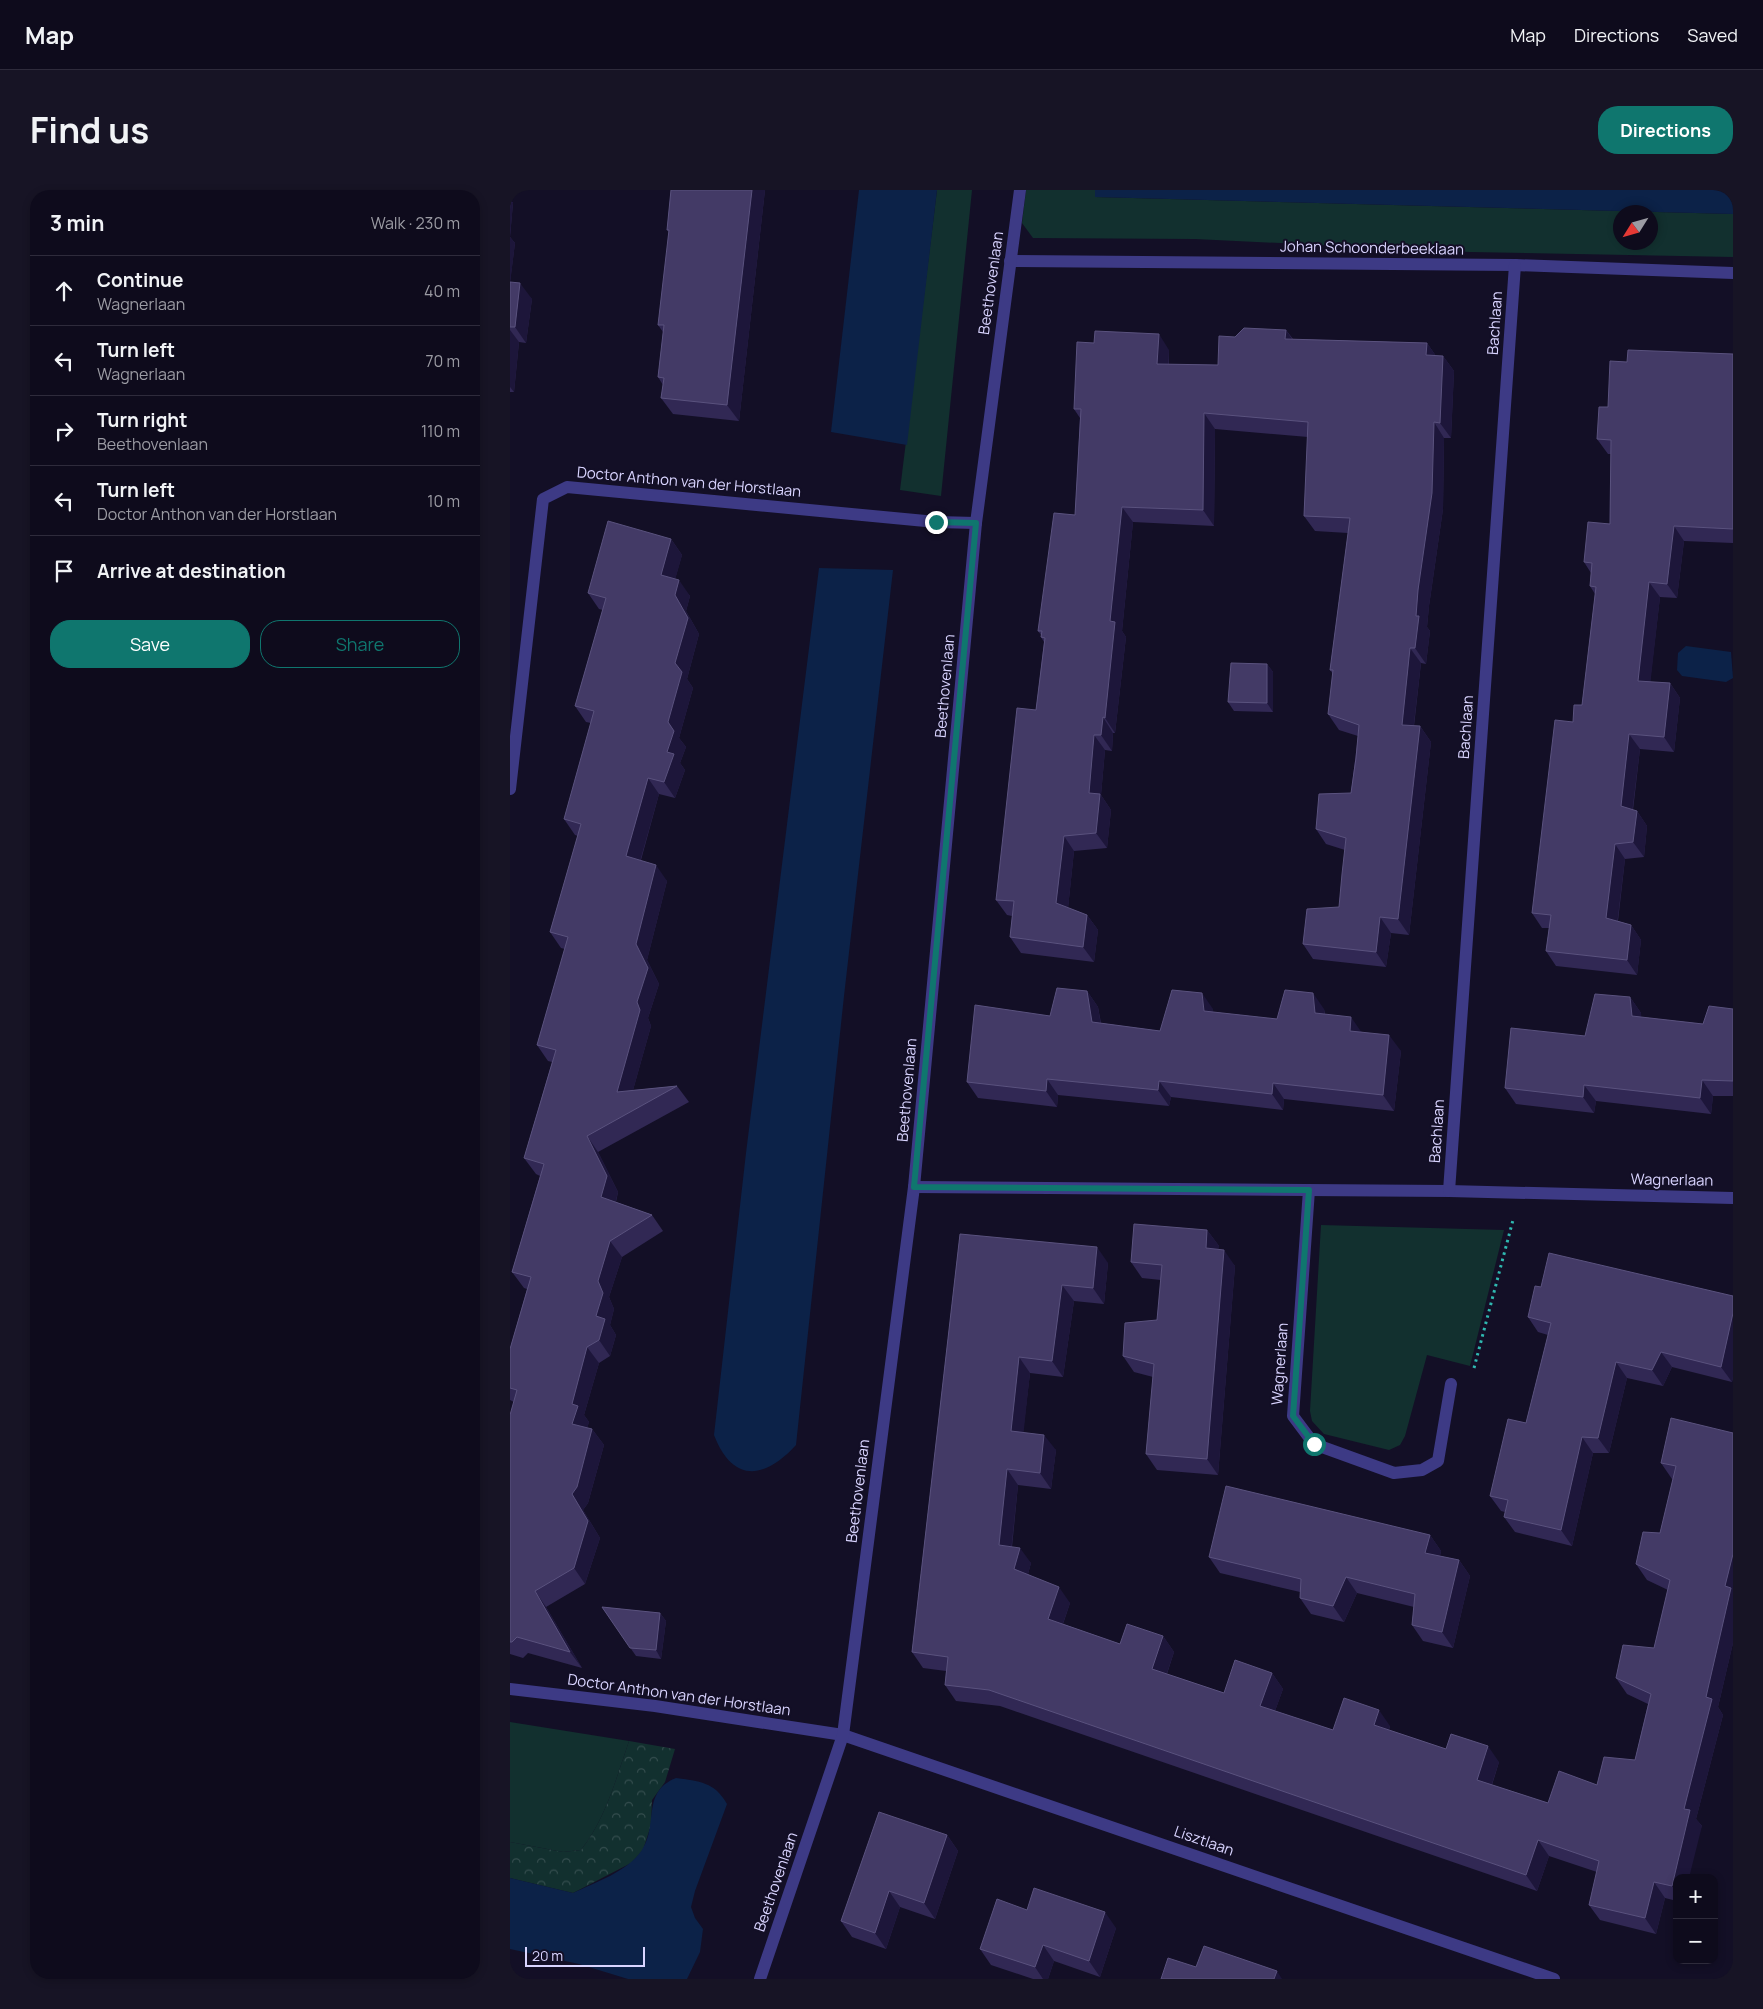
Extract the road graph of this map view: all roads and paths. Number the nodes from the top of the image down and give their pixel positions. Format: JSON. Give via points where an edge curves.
{"nodes":[{"id":1,"x":1020,"y":190,"type":"edge"},
{"id":2,"x":1010,"y":261,"type":"junction"},
{"id":3,"x":1515,"y":266,"type":"junction"},
{"id":4,"x":1733,"y":273,"type":"edge"},
{"id":5,"x":976,"y":523,"type":"junction"},
{"id":6,"x":510,"y":789,"type":"edge"},
{"id":7,"x":914,"y":1187,"type":"junction"},
{"id":8,"x":1309,"y":1190,"type":"junction"},
{"id":9,"x":1448,"y":1191,"type":"junction"},
{"id":10,"x":1520,"y":1193,"type":"junction"},
{"id":11,"x":1733,"y":1198,"type":"edge"},
{"id":12,"x":1451,"y":1384,"type":"joint"},
{"id":13,"x":510,"y":1689,"type":"edge"},
{"id":14,"x":843,"y":1735,"type":"junction"},
{"id":15,"x":760,"y":1979,"type":"edge"},
{"id":16,"x":1554,"y":1979,"type":"edge"}],
"edges":[{"from":1,"to":2,"type":"street","name":"Beethovenlaan"},
{"from":2,"to":3,"type":"street","name":"Johan Schoonderbeeklaan"},
{"from":2,"to":5,"type":"street","name":"Beethovenlaan"},
{"from":3,"to":4,"type":"street","name":"Johan Schoonderbeeklaan"},
{"from":3,"to":9,"type":"street","name":"Bachlaan"},
{"from":5,"to":6,"type":"street","name":"Doctor Anthon van der Horstlaan","via":[[936,522],[566,487],[543,500]]},
{"from":5,"to":7,"type":"street","name":"Beethovenlaan"},
{"from":7,"to":8,"type":"street","name":"Wagnerlaan"},
{"from":7,"to":14,"type":"street","name":"Beethovenlaan"},
{"from":8,"to":9,"type":"street","name":"Wagnerlaan"},
{"from":8,"to":12,"type":"street","name":"Wagnerlaan","via":[[1293,1416],[1314,1444],[1394,1473],[1422,1470],[1438,1461]]},
{"from":9,"to":10,"type":"street","name":"Wagnerlaan"},
{"from":10,"to":11,"type":"street","name":"Wagnerlaan"},
{"from":10,"to":12,"type":"path","via":[[1476,1367]]},
{"from":13,"to":14,"type":"street","name":"Doctor Anthon van der Horstlaan","via":[[655,1706]]},
{"from":14,"to":15,"type":"street","name":"Beethovenlaan"},
{"from":14,"to":16,"type":"street","name":"Lisztlaan"}]}
